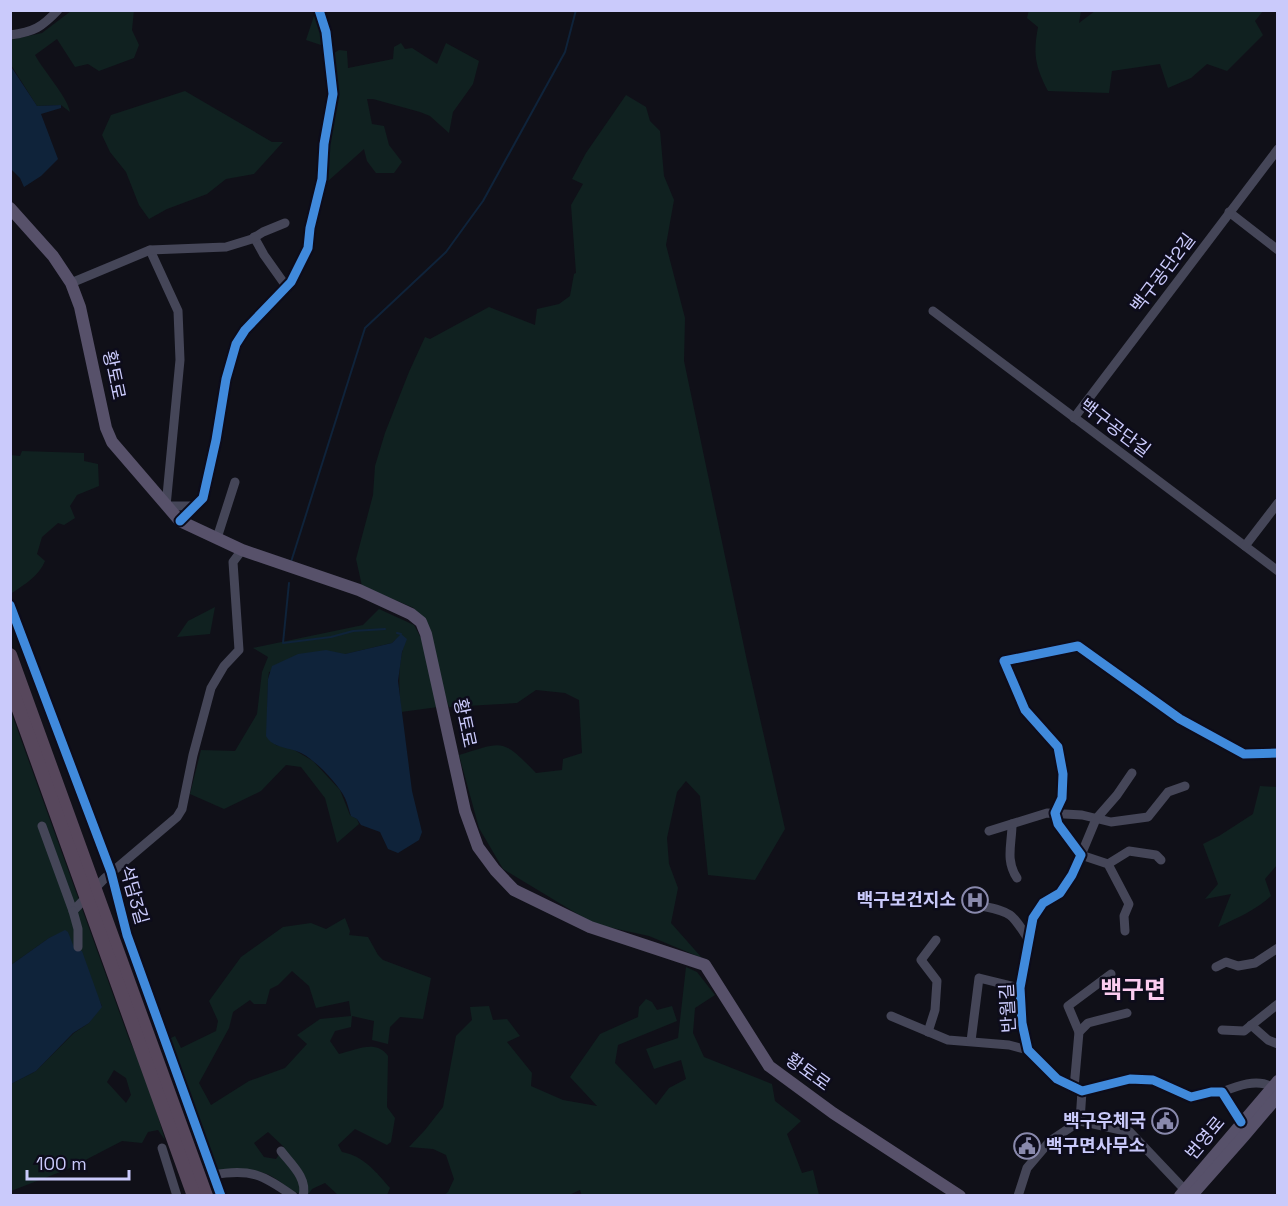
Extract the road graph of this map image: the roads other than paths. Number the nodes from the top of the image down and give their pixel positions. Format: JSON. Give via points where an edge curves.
{"nodes":[{"id":1,"x":58,"y":10,"type":"edge"},
{"id":2,"x":319,"y":10,"type":"edge"},
{"id":3,"x":10,"y":35,"type":"edge"},
{"id":4,"x":1278,"y":149,"type":"edge"},
{"id":5,"x":10,"y":208,"type":"edge"},
{"id":6,"x":1229,"y":212,"type":"junction"},
{"id":7,"x":285,"y":224,"type":"dead end"},
{"id":8,"x":254,"y":237,"type":"junction"},
{"id":9,"x":150,"y":250,"type":"junction"},
{"id":10,"x":1278,"y":250,"type":"edge"},
{"id":11,"x":71,"y":283,"type":"junction"},
{"id":12,"x":286,"y":286,"type":"junction"},
{"id":13,"x":933,"y":311,"type":"dead end"},
{"id":14,"x":1074,"y":418,"type":"junction"},
{"id":15,"x":235,"y":482,"type":"dead end"},
{"id":16,"x":1278,"y":503,"type":"edge"},
{"id":17,"x":166,"y":506,"type":"junction"},
{"id":18,"x":193,"y":506,"type":"junction"},
{"id":19,"x":185,"y":524,"type":"junction"},
{"id":20,"x":217,"y":538,"type":"junction"},
{"id":21,"x":1245,"y":546,"type":"junction"},
{"id":22,"x":242,"y":550,"type":"junction"},
{"id":23,"x":1278,"y":571,"type":"edge"},
{"id":24,"x":10,"y":605,"type":"edge"},
{"id":25,"x":10,"y":655,"type":"edge"},
{"id":26,"x":10,"y":685,"type":"edge"},
{"id":27,"x":1278,"y":753,"type":"edge"},
{"id":28,"x":1132,"y":773,"type":"dead end"},
{"id":29,"x":1185,"y":786,"type":"dead end"},
{"id":30,"x":1055,"y":813,"type":"junction"},
{"id":31,"x":1096,"y":819,"type":"junction"},
{"id":32,"x":1012,"y":824,"type":"junction"},
{"id":33,"x":42,"y":826,"type":"dead end"},
{"id":34,"x":989,"y":831,"type":"dead end"},
{"id":35,"x":1081,"y":855,"type":"junction"},
{"id":36,"x":1161,"y":860,"type":"dead end"},
{"id":37,"x":1108,"y":864,"type":"junction"},
{"id":38,"x":111,"y":872,"type":"junction"},
{"id":39,"x":85,"y":877,"type":"junction"},
{"id":40,"x":1017,"y":878,"type":"dead end"},
{"id":41,"x":982,"y":906,"type":"dead end"},
{"id":42,"x":73,"y":911,"type":"junction"},
{"id":43,"x":98,"y":913,"type":"junction"},
{"id":44,"x":1125,"y":931,"type":"dead end"},
{"id":45,"x":1028,"y":939,"type":"junction"},
{"id":46,"x":936,"y":940,"type":"dead end"},
{"id":47,"x":78,"y":947,"type":"dead end"},
{"id":48,"x":1278,"y":948,"type":"edge"},
{"id":49,"x":1216,"y":967,"type":"dead end"},
{"id":50,"x":1111,"y":974,"type":"dead end"},
{"id":51,"x":1020,"y":988,"type":"junction"},
{"id":52,"x":1278,"y":1004,"type":"edge"},
{"id":53,"x":1127,"y":1013,"type":"dead end"},
{"id":54,"x":891,"y":1016,"type":"dead end"},
{"id":55,"x":1251,"y":1025,"type":"junction"},
{"id":56,"x":1222,"y":1030,"type":"dead end"},
{"id":57,"x":928,"y":1032,"type":"junction"},
{"id":58,"x":1079,"y":1032,"type":"junction"},
{"id":59,"x":971,"y":1041,"type":"junction"},
{"id":60,"x":1278,"y":1044,"type":"edge"},
{"id":61,"x":1028,"y":1050,"type":"junction"},
{"id":62,"x":1276,"y":1088,"type":"edge"},
{"id":63,"x":1078,"y":1089,"type":"junction"},
{"id":64,"x":1222,"y":1092,"type":"junction"},
{"id":65,"x":1080,"y":1121,"type":"junction"},
{"id":66,"x":1241,"y":1122,"type":"junction"},
{"id":67,"x":162,"y":1148,"type":"dead end"},
{"id":68,"x":281,"y":1151,"type":"dead end"},
{"id":69,"x":213,"y":1175,"type":"junction"},
{"id":70,"x":1187,"y":1194,"type":"edge"},
{"id":71,"x":1018,"y":1195,"type":"edge"},
{"id":72,"x":177,"y":1196,"type":"edge"},
{"id":73,"x":194,"y":1196,"type":"edge"},
{"id":74,"x":206,"y":1196,"type":"edge"},
{"id":75,"x":221,"y":1196,"type":"edge"},
{"id":76,"x":293,"y":1196,"type":"edge"},
{"id":77,"x":303,"y":1196,"type":"edge"},
{"id":78,"x":960,"y":1196,"type":"edge"}],
"edges":[{"from":1,"to":3,"type":"street","via":[[45,25],[28,33]]},
{"from":2,"to":12,"type":"street","via":[[326,32],[333,94],[308,248]]},
{"from":4,"to":6,"type":"street","name":"백구공단2길"},
{"from":5,"to":11,"type":"main road","name":"황토로","via":[[53,256]]},
{"from":6,"to":10,"type":"street"},
{"from":6,"to":14,"type":"street","name":"백구공단2길"},
{"from":7,"to":8,"type":"street"},
{"from":8,"to":9,"type":"street","via":[[226,247]]},
{"from":8,"to":12,"type":"street"},
{"from":9,"to":11,"type":"street"},
{"from":9,"to":17,"type":"street","via":[[178,311],[180,360]]},
{"from":11,"to":17,"type":"main road","name":"황토로","via":[[80,307],[106,428],[112,442]]},
{"from":12,"to":18,"type":"street","via":[[236,344],[203,498]]},
{"from":13,"to":14,"type":"street","name":"백구공단길"},
{"from":14,"to":21,"type":"street","name":"백구공단길"},
{"from":15,"to":20,"type":"street"},
{"from":16,"to":21,"type":"street"},
{"from":17,"to":18,"type":"street"},
{"from":17,"to":19,"type":"main road","name":"황토로"},
{"from":18,"to":19,"type":"street"},
{"from":19,"to":20,"type":"main road","name":"황토로"},
{"from":20,"to":22,"type":"main road","name":"황토로"},
{"from":21,"to":23,"type":"street","name":"백구공단길"},
{"from":22,"to":38,"type":"street","via":[[233,562],[239,650],[211,688],[182,809]]},
{"from":22,"to":78,"type":"main road","name":"황토로","via":[[359,590],[421,622],[465,811],[478,847],[514,890],[590,927],[705,965],[769,1066]]},
{"from":24,"to":38,"type":"street","name":"석담3길"},
{"from":25,"to":39,"type":"highway"},
{"from":26,"to":39,"type":"highway"},
{"from":27,"to":30,"type":"street","via":[[1244,754],[1180,719],[1078,646],[1004,661],[1025,710],[1058,747],[1062,798]]},
{"from":28,"to":31,"type":"street","name":"반월길"},
{"from":29,"to":31,"type":"street","via":[[1168,792],[1148,817],[1111,822]]},
{"from":30,"to":31,"type":"street"},
{"from":30,"to":32,"type":"street"},
{"from":30,"to":35,"type":"street","via":[[1058,824]]},
{"from":31,"to":35,"type":"street","name":"반월길"},
{"from":32,"to":34,"type":"street"},
{"from":32,"to":40,"type":"street","via":[[1010,868]]},
{"from":33,"to":42,"type":"street"},
{"from":35,"to":37,"type":"street"},
{"from":35,"to":45,"type":"street","name":"반월길","via":[[1060,893],[1043,903],[1033,918]]},
{"from":36,"to":37,"type":"street","via":[[1156,855],[1129,850]]},
{"from":37,"to":44,"type":"street","via":[[1129,904],[1124,916]]},
{"from":38,"to":42,"type":"street"},
{"from":38,"to":69,"type":"street","name":"석담3길","via":[[127,935]]},
{"from":39,"to":43,"type":"highway"},
{"from":41,"to":45,"type":"street","via":[[1007,912]]},
{"from":42,"to":47,"type":"street"},
{"from":43,"to":73,"type":"highway"},
{"from":43,"to":74,"type":"highway"},
{"from":45,"to":51,"type":"street","name":"반월길"},
{"from":46,"to":57,"type":"street","via":[[921,960],[937,981],[935,1010]]},
{"from":48,"to":49,"type":"street","via":[[1255,963],[1238,966],[1226,962]]},
{"from":50,"to":58,"type":"street","via":[[1068,1006]]},
{"from":51,"to":59,"type":"street","name":"반월길","via":[[979,978]]},
{"from":51,"to":61,"type":"street","name":"반월길"},
{"from":52,"to":55,"type":"street"},
{"from":53,"to":58,"type":"street","via":[[1088,1023]]},
{"from":54,"to":57,"type":"street","name":"반월길"},
{"from":55,"to":56,"type":"street","via":[[1244,1031]]},
{"from":55,"to":60,"type":"street"},
{"from":57,"to":59,"type":"street","name":"반월길","via":[[948,1040]]},
{"from":58,"to":63,"type":"street"},
{"from":59,"to":61,"type":"street","name":"반월길"},
{"from":61,"to":63,"type":"street","name":"반월길","via":[[1057,1079]]},
{"from":62,"to":64,"type":"street","via":[[1266,1083],[1244,1084]]},
{"from":62,"to":66,"type":"main road","name":"번영로"},
{"from":62,"to":70,"type":"main road","name":"번영로","via":[[1244,1137]]},
{"from":63,"to":64,"type":"street","via":[[1130,1079],[1154,1080],[1191,1097]]},
{"from":63,"to":65,"type":"street"},
{"from":64,"to":66,"type":"street"},
{"from":65,"to":70,"type":"street","name":"번영로","via":[[1130,1132]]},
{"from":65,"to":71,"type":"street","via":[[1050,1141],[1027,1168]]},
{"from":66,"to":70,"type":"main road","name":"번영로"},
{"from":67,"to":72,"type":"street"},
{"from":68,"to":77,"type":"street","via":[[302,1181]]},
{"from":69,"to":75,"type":"street","name":"석담3길"},
{"from":69,"to":76,"type":"street","via":[[257,1173]]}]}
